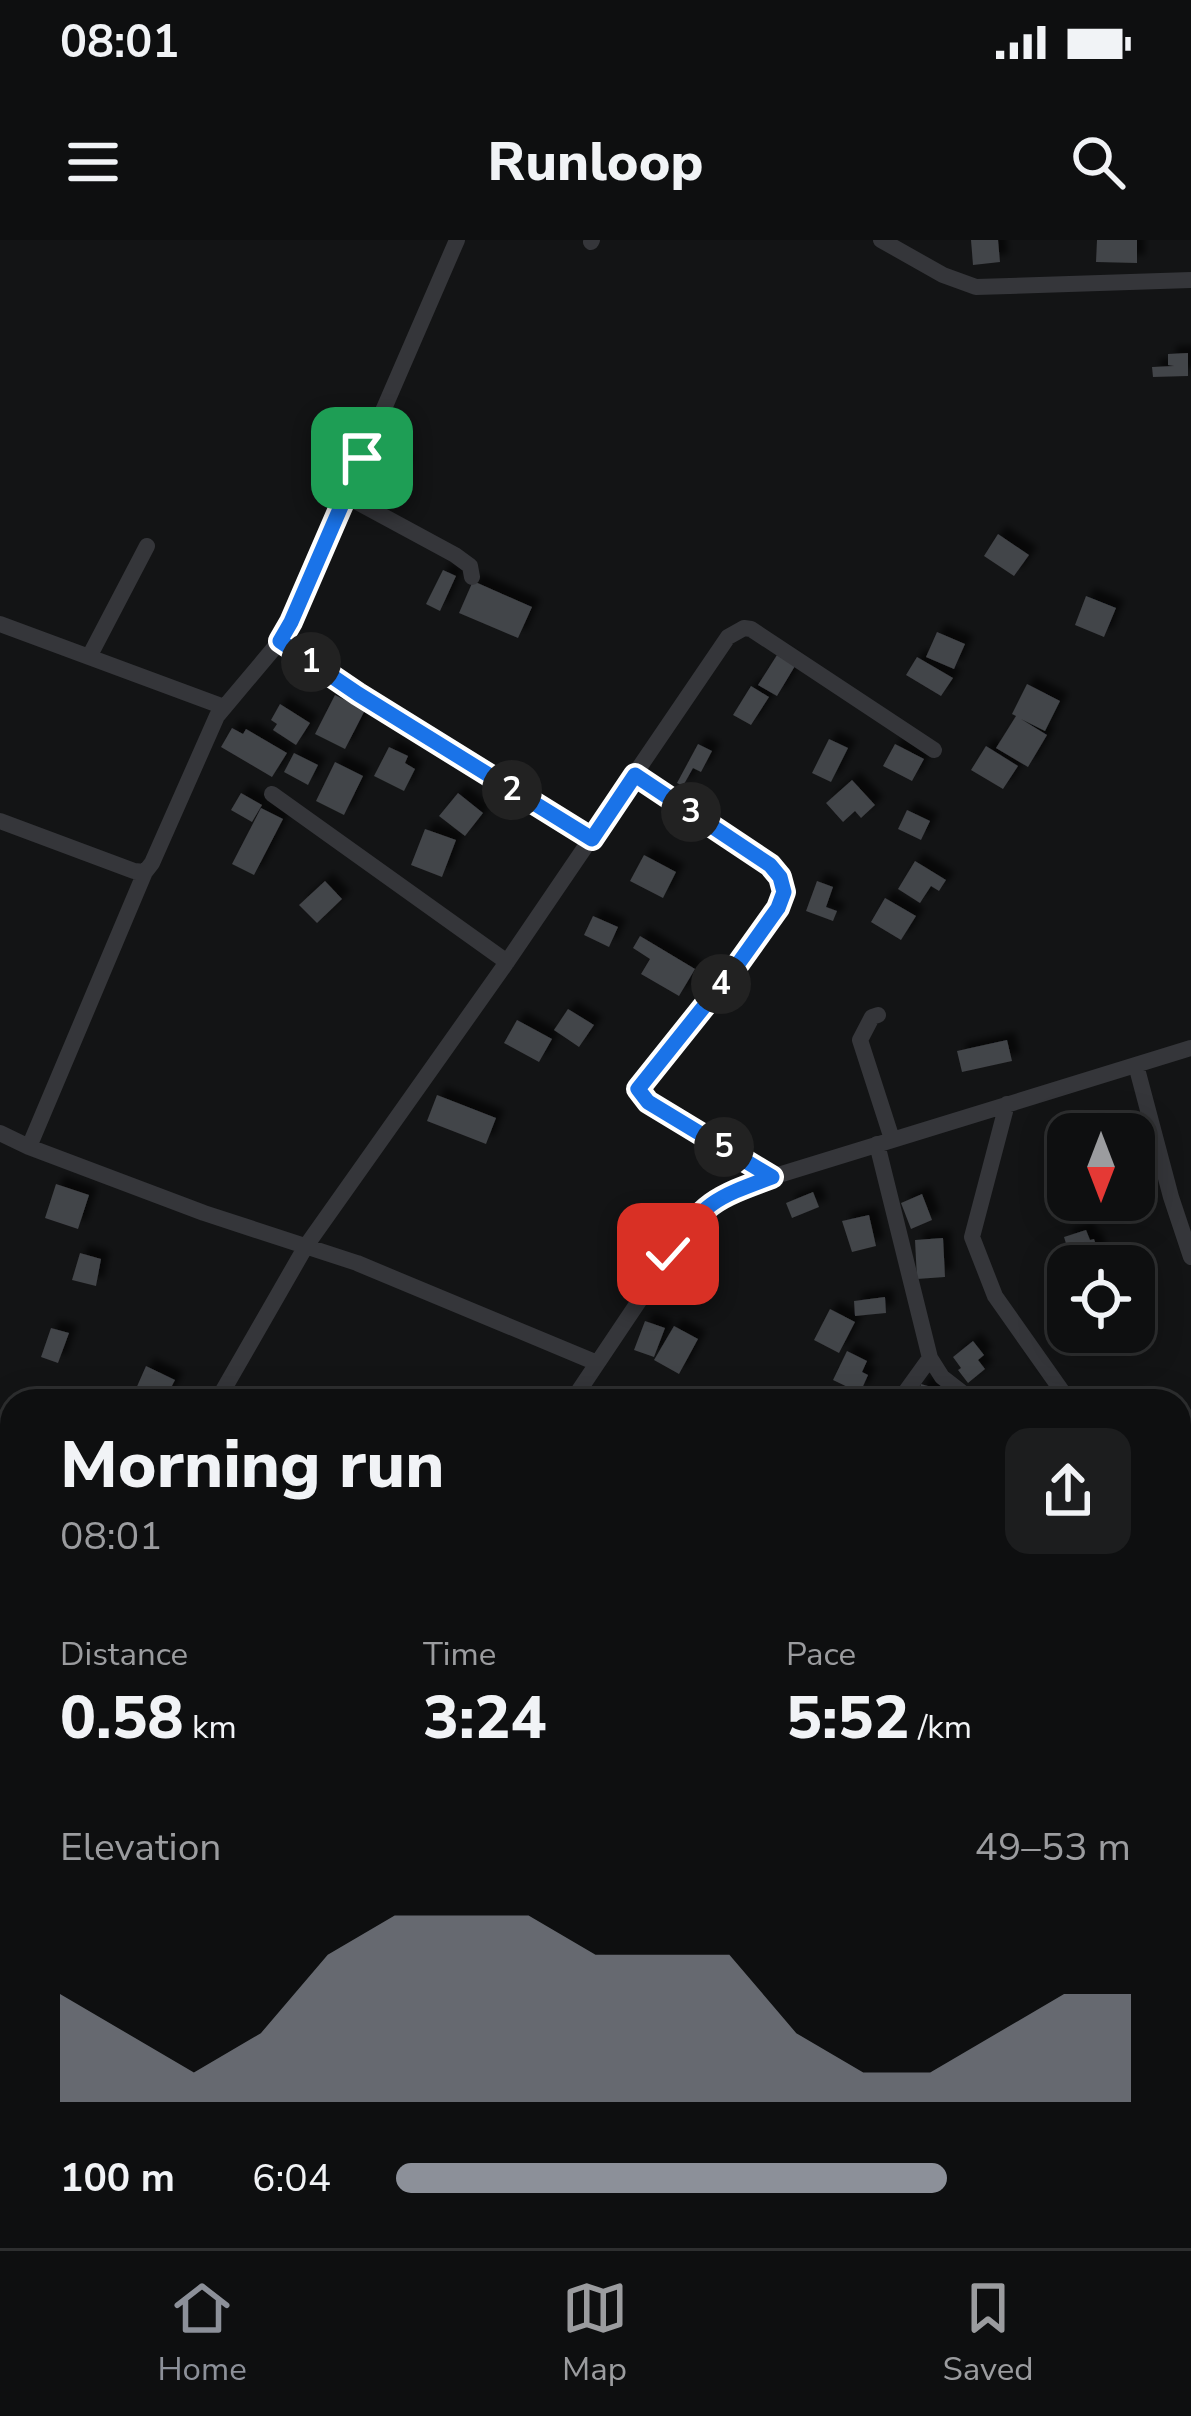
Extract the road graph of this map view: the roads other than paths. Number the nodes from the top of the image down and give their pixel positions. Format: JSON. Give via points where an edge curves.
{"nodes":[{"id":1,"x":457,"y":240,"type":"edge"},
{"id":2,"x":881,"y":240,"type":"edge"},
{"id":3,"x":1191,"y":280,"type":"edge"},
{"id":4,"x":346,"y":496,"type":"junction"},
{"id":5,"x":147,"y":546,"type":"dead end"},
{"id":6,"x":472,"y":577,"type":"dead end"},
{"id":7,"x":0,"y":624,"type":"edge"},
{"id":8,"x":280,"y":641,"type":"junction"},
{"id":9,"x":89,"y":657,"type":"junction"},
{"id":10,"x":224,"y":707,"type":"junction"},
{"id":11,"x":934,"y":750,"type":"dead end"},
{"id":12,"x":635,"y":775,"type":"junction"},
{"id":13,"x":272,"y":794,"type":"dead end"},
{"id":14,"x":0,"y":821,"type":"edge"},
{"id":15,"x":592,"y":839,"type":"junction"},
{"id":16,"x":145,"y":872,"type":"junction"},
{"id":17,"x":507,"y":962,"type":"junction"},
{"id":18,"x":878,"y":1016,"type":"dead end"},
{"id":19,"x":1191,"y":1048,"type":"edge"},
{"id":20,"x":1136,"y":1065,"type":"junction"},
{"id":21,"x":1007,"y":1104,"type":"junction"},
{"id":22,"x":0,"y":1133,"type":"edge"},
{"id":23,"x":884,"y":1142,"type":"junction"},
{"id":24,"x":29,"y":1147,"type":"junction"},
{"id":25,"x":772,"y":1177,"type":"junction"},
{"id":26,"x":306,"y":1246,"type":"junction"},
{"id":27,"x":1191,"y":1257,"type":"edge"},
{"id":28,"x":930,"y":1358,"type":"junction"},
{"id":29,"x":597,"y":1364,"type":"junction"},
{"id":30,"x":224,"y":1389,"type":"edge"},
{"id":31,"x":580,"y":1389,"type":"edge"},
{"id":32,"x":908,"y":1389,"type":"edge"},
{"id":33,"x":958,"y":1389,"type":"edge"},
{"id":34,"x":1061,"y":1389,"type":"edge"}],
"edges":[{"from":1,"to":4,"type":"street"},
{"from":2,"to":3,"type":"street","via":[[976,286]]},
{"from":4,"to":6,"type":"street","via":[[455,555]]},
{"from":4,"to":8,"type":"street"},
{"from":5,"to":9,"type":"street"},
{"from":7,"to":9,"type":"street"},
{"from":8,"to":10,"type":"street"},
{"from":8,"to":15,"type":"street"},
{"from":9,"to":10,"type":"street"},
{"from":10,"to":16,"type":"street"},
{"from":11,"to":12,"type":"street","via":[[743,628],[721,646]]},
{"from":12,"to":15,"type":"street"},
{"from":12,"to":25,"type":"street","via":[[780,877],[778,908],[638,1089]]},
{"from":13,"to":17,"type":"street"},
{"from":14,"to":16,"type":"street"},
{"from":15,"to":17,"type":"street"},
{"from":16,"to":24,"type":"street"},
{"from":17,"to":26,"type":"street"},
{"from":18,"to":23,"type":"street","via":[[860,1040]]},
{"from":19,"to":20,"type":"street"},
{"from":20,"to":21,"type":"street"},
{"from":20,"to":27,"type":"street"},
{"from":21,"to":23,"type":"street"},
{"from":21,"to":34,"type":"street","via":[[972,1237],[995,1296]]},
{"from":22,"to":24,"type":"street"},
{"from":23,"to":25,"type":"street"},
{"from":23,"to":28,"type":"street"},
{"from":24,"to":26,"type":"street"},
{"from":25,"to":29,"type":"street","via":[[695,1216]]},
{"from":26,"to":29,"type":"street"},
{"from":26,"to":30,"type":"street"},
{"from":28,"to":32,"type":"street"},
{"from":28,"to":33,"type":"street"},
{"from":29,"to":31,"type":"street"}]}
